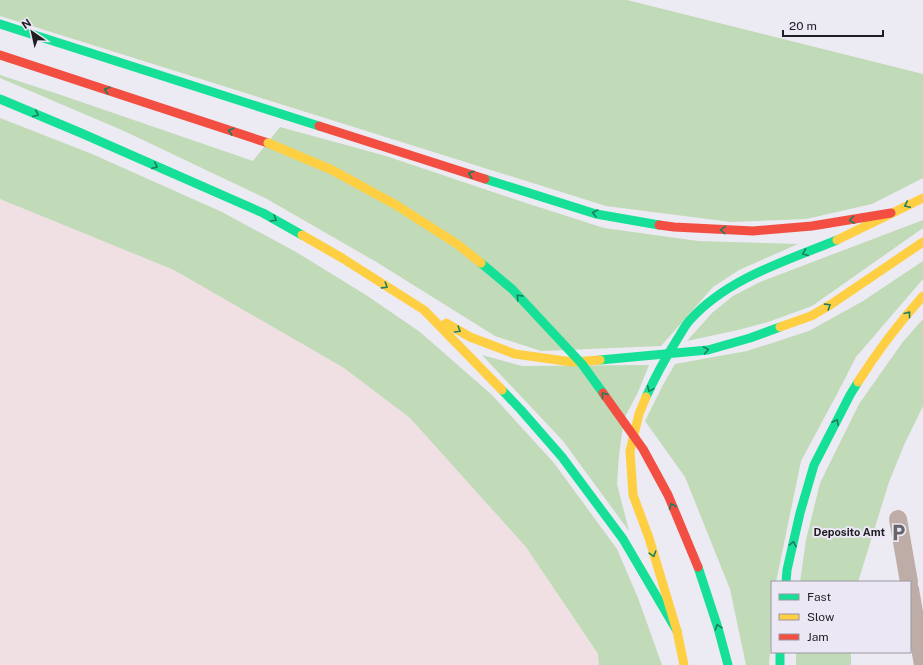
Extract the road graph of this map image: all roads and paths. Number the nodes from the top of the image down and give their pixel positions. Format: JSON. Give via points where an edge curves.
{"nodes":[{"id":1,"x":0,"y":24,"type":"edge"},
{"id":2,"x":0,"y":55,"type":"edge"},
{"id":3,"x":0,"y":99,"type":"edge"},
{"id":4,"x":923,"y":198,"type":"edge"},
{"id":5,"x":891,"y":213,"type":"junction"},
{"id":6,"x":923,"y":242,"type":"edge"},
{"id":7,"x":923,"y":296,"type":"edge"},
{"id":8,"x":424,"y":310,"type":"junction"},
{"id":9,"x":668,"y":354,"type":"junction"},
{"id":10,"x":898,"y":519,"type":"dead end"},
{"id":11,"x":786,"y":581,"type":"edge"},
{"id":12,"x":909,"y":581,"type":"edge"},
{"id":13,"x":911,"y":595,"type":"edge"},
{"id":14,"x":677,"y":631,"type":"junction"},
{"id":15,"x":780,"y":653,"type":"edge"},
{"id":16,"x":684,"y":665,"type":"edge"},
{"id":17,"x":728,"y":665,"type":"edge"},
{"id":18,"x":780,"y":665,"type":"edge"},
{"id":19,"x":923,"y":665,"type":"edge"}],
"edges":[{"from":5,"to":1,"type":"street","one_way":true,"via":[[812,226],[753,232],[674,227],[596,214]]},
{"from":17,"to":2,"type":"street","one_way":true,"bridge":true,"via":[[698,568],[668,495],[643,449],[582,364],[512,289],[457,244],[396,205],[332,170],[268,143]]},
{"from":3,"to":8,"type":"street","one_way":true,"via":[[263,213],[342,258]]},
{"from":4,"to":5,"type":"street","one_way":true},
{"from":5,"to":9,"type":"street","one_way":true,"via":[[841,238],[735,284],[708,303],[689,321]]},
{"from":9,"to":6,"type":"street","one_way":true,"via":[[708,350],[811,316]]},
{"from":11,"to":7,"type":"street","one_way":true,"via":[[800,513],[814,465],[850,395],[876,354]]},
{"from":8,"to":9,"type":"street","one_way":true,"via":[[470,337],[515,354],[572,362]]},
{"from":8,"to":14,"type":"street","via":[[521,410],[562,457],[623,539]]},
{"from":9,"to":14,"type":"street","one_way":true,"via":[[639,414],[630,451],[632,495],[649,538]]},
{"from":10,"to":12,"type":"lane"},
{"from":13,"to":19,"type":"lane"},
{"from":14,"to":16,"type":"street"},
{"from":15,"to":18,"type":"street"}]}
